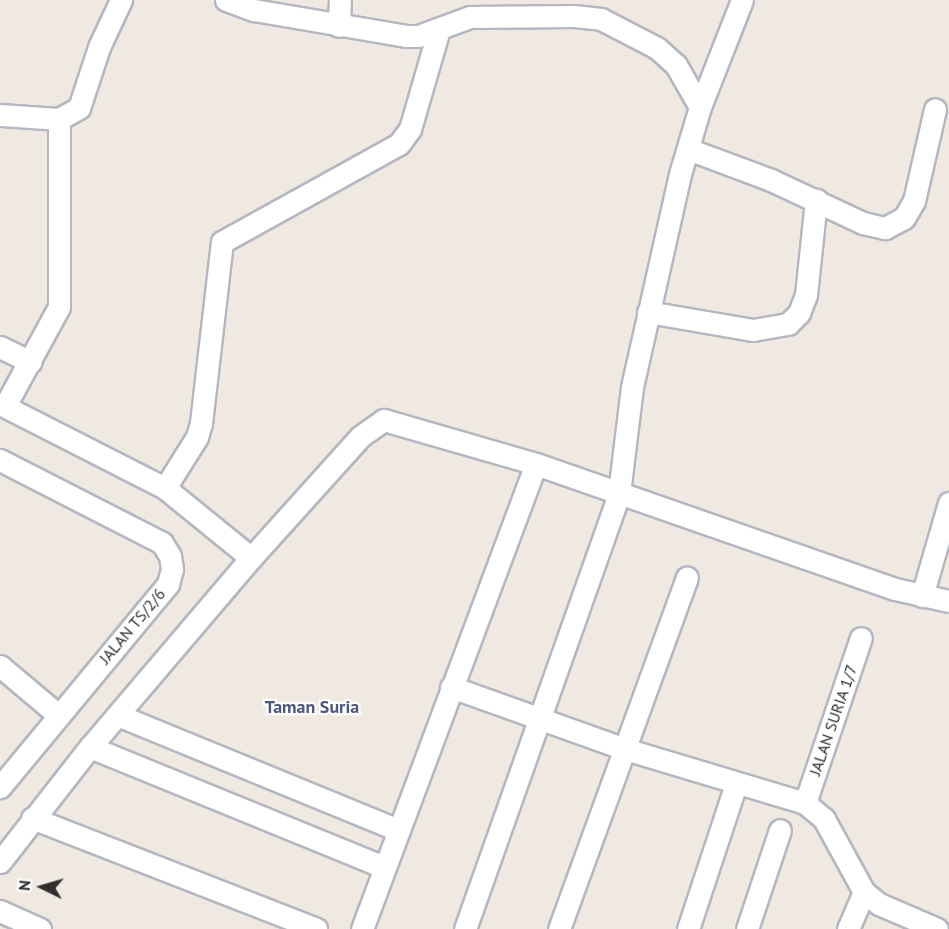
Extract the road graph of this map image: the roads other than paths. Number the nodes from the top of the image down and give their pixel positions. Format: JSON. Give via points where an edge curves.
{"nodes":[{"id":1,"x":121,"y":0,"type":"edge"},
{"id":2,"x":226,"y":0,"type":"edge"},
{"id":3,"x":339,"y":0,"type":"edge"},
{"id":4,"x":742,"y":0,"type":"edge"},
{"id":5,"x":339,"y":26,"type":"junction"},
{"id":6,"x":439,"y":29,"type":"junction"},
{"id":7,"x":700,"y":107,"type":"junction"},
{"id":8,"x":935,"y":109,"type":"dead end"},
{"id":9,"x":0,"y":115,"type":"edge"},
{"id":10,"x":59,"y":119,"type":"junction"},
{"id":11,"x":688,"y":149,"type":"junction"},
{"id":12,"x":816,"y":200,"type":"junction"},
{"id":13,"x":648,"y":312,"type":"junction"},
{"id":14,"x":0,"y":347,"type":"edge"},
{"id":15,"x":31,"y":362,"type":"junction"},
{"id":16,"x":3,"y":405,"type":"edge"},
{"id":17,"x":0,"y":460,"type":"edge"},
{"id":18,"x":536,"y":464,"type":"junction"},
{"id":19,"x":165,"y":488,"type":"junction"},
{"id":20,"x":619,"y":493,"type":"junction"},
{"id":21,"x":949,"y":503,"type":"edge"},
{"id":22,"x":251,"y":558,"type":"junction"},
{"id":23,"x":687,"y":578,"type":"dead end"},
{"id":24,"x":922,"y":596,"type":"junction"},
{"id":25,"x":949,"y":602,"type":"edge"},
{"id":26,"x":861,"y":638,"type":"dead end"},
{"id":27,"x":0,"y":666,"type":"edge"},
{"id":28,"x":451,"y":687,"type":"junction"},
{"id":29,"x":57,"y":714,"type":"junction"},
{"id":30,"x":120,"y":716,"type":"junction"},
{"id":31,"x":542,"y":720,"type":"junction"},
{"id":32,"x":90,"y":747,"type":"junction"},
{"id":33,"x":625,"y":749,"type":"junction"},
{"id":34,"x":735,"y":784,"type":"junction"},
{"id":35,"x":0,"y":787,"type":"edge"},
{"id":36,"x":805,"y":803,"type":"junction"},
{"id":37,"x":32,"y":818,"type":"junction"},
{"id":38,"x":398,"y":830,"type":"junction"},
{"id":39,"x":780,"y":830,"type":"dead end"},
{"id":40,"x":0,"y":862,"type":"edge"},
{"id":41,"x":384,"y":867,"type":"junction"},
{"id":42,"x":864,"y":892,"type":"junction"},
{"id":43,"x":4,"y":919,"type":"edge"},
{"id":44,"x":40,"y":929,"type":"edge"},
{"id":45,"x":316,"y":929,"type":"edge"},
{"id":46,"x":362,"y":929,"type":"edge"},
{"id":47,"x":465,"y":929,"type":"edge"},
{"id":48,"x":559,"y":929,"type":"edge"},
{"id":49,"x":688,"y":929,"type":"edge"},
{"id":50,"x":747,"y":929,"type":"edge"},
{"id":51,"x":848,"y":929,"type":"edge"},
{"id":52,"x":938,"y":929,"type":"edge"}],
"edges":[{"from":1,"to":10,"type":"street","via":[[89,74],[87,93],[79,108]]},
{"from":2,"to":5,"type":"street","via":[[254,10]]},
{"from":3,"to":5,"type":"street"},
{"from":4,"to":7,"type":"street"},
{"from":5,"to":6,"type":"street","via":[[406,36]]},
{"from":6,"to":7,"type":"street","via":[[478,17],[601,19],[657,48],[687,80]]},
{"from":6,"to":19,"type":"street","via":[[410,129],[399,144],[222,242],[201,423]]},
{"from":7,"to":11,"type":"street"},
{"from":8,"to":12,"type":"street","via":[[914,201],[895,226],[863,224]]},
{"from":9,"to":10,"type":"street"},
{"from":10,"to":15,"type":"street","via":[[58,307]]},
{"from":11,"to":12,"type":"street"},
{"from":11,"to":13,"type":"street"},
{"from":12,"to":13,"type":"street","via":[[806,295],[800,313],[788,324],[753,330]]},
{"from":13,"to":20,"type":"street","via":[[624,429]]},
{"from":14,"to":15,"type":"street"},
{"from":15,"to":16,"type":"street"},
{"from":16,"to":19,"type":"street"},
{"from":17,"to":29,"type":"street","name":"JALAN TS/2/6","via":[[162,543],[170,556],[168,584]]},
{"from":18,"to":20,"type":"street"},
{"from":18,"to":22,"type":"street","via":[[397,423],[375,423]]},
{"from":18,"to":28,"type":"street"},
{"from":19,"to":22,"type":"street"},
{"from":20,"to":24,"type":"street"},
{"from":20,"to":31,"type":"street"},
{"from":21,"to":24,"type":"street"},
{"from":22,"to":30,"type":"street"},
{"from":23,"to":33,"type":"street"},
{"from":24,"to":25,"type":"street"},
{"from":26,"to":36,"type":"street","name":"JALAN SURIA 1/7"},
{"from":27,"to":29,"type":"street"},
{"from":28,"to":31,"type":"street"},
{"from":28,"to":38,"type":"street"},
{"from":29,"to":35,"type":"street","name":"JALAN TS/2/6"},
{"from":30,"to":32,"type":"street"},
{"from":30,"to":38,"type":"street"},
{"from":31,"to":33,"type":"street"},
{"from":31,"to":47,"type":"street"},
{"from":32,"to":37,"type":"street"},
{"from":32,"to":41,"type":"street"},
{"from":33,"to":34,"type":"street"},
{"from":33,"to":48,"type":"street"},
{"from":34,"to":36,"type":"street"},
{"from":34,"to":49,"type":"street"},
{"from":36,"to":42,"type":"street","via":[[824,819]]},
{"from":37,"to":40,"type":"street"},
{"from":37,"to":45,"type":"street"},
{"from":38,"to":41,"type":"street"},
{"from":39,"to":50,"type":"street"},
{"from":41,"to":46,"type":"street"},
{"from":42,"to":51,"type":"street"},
{"from":42,"to":52,"type":"street","via":[[879,904]]},
{"from":43,"to":44,"type":"street"}]}
